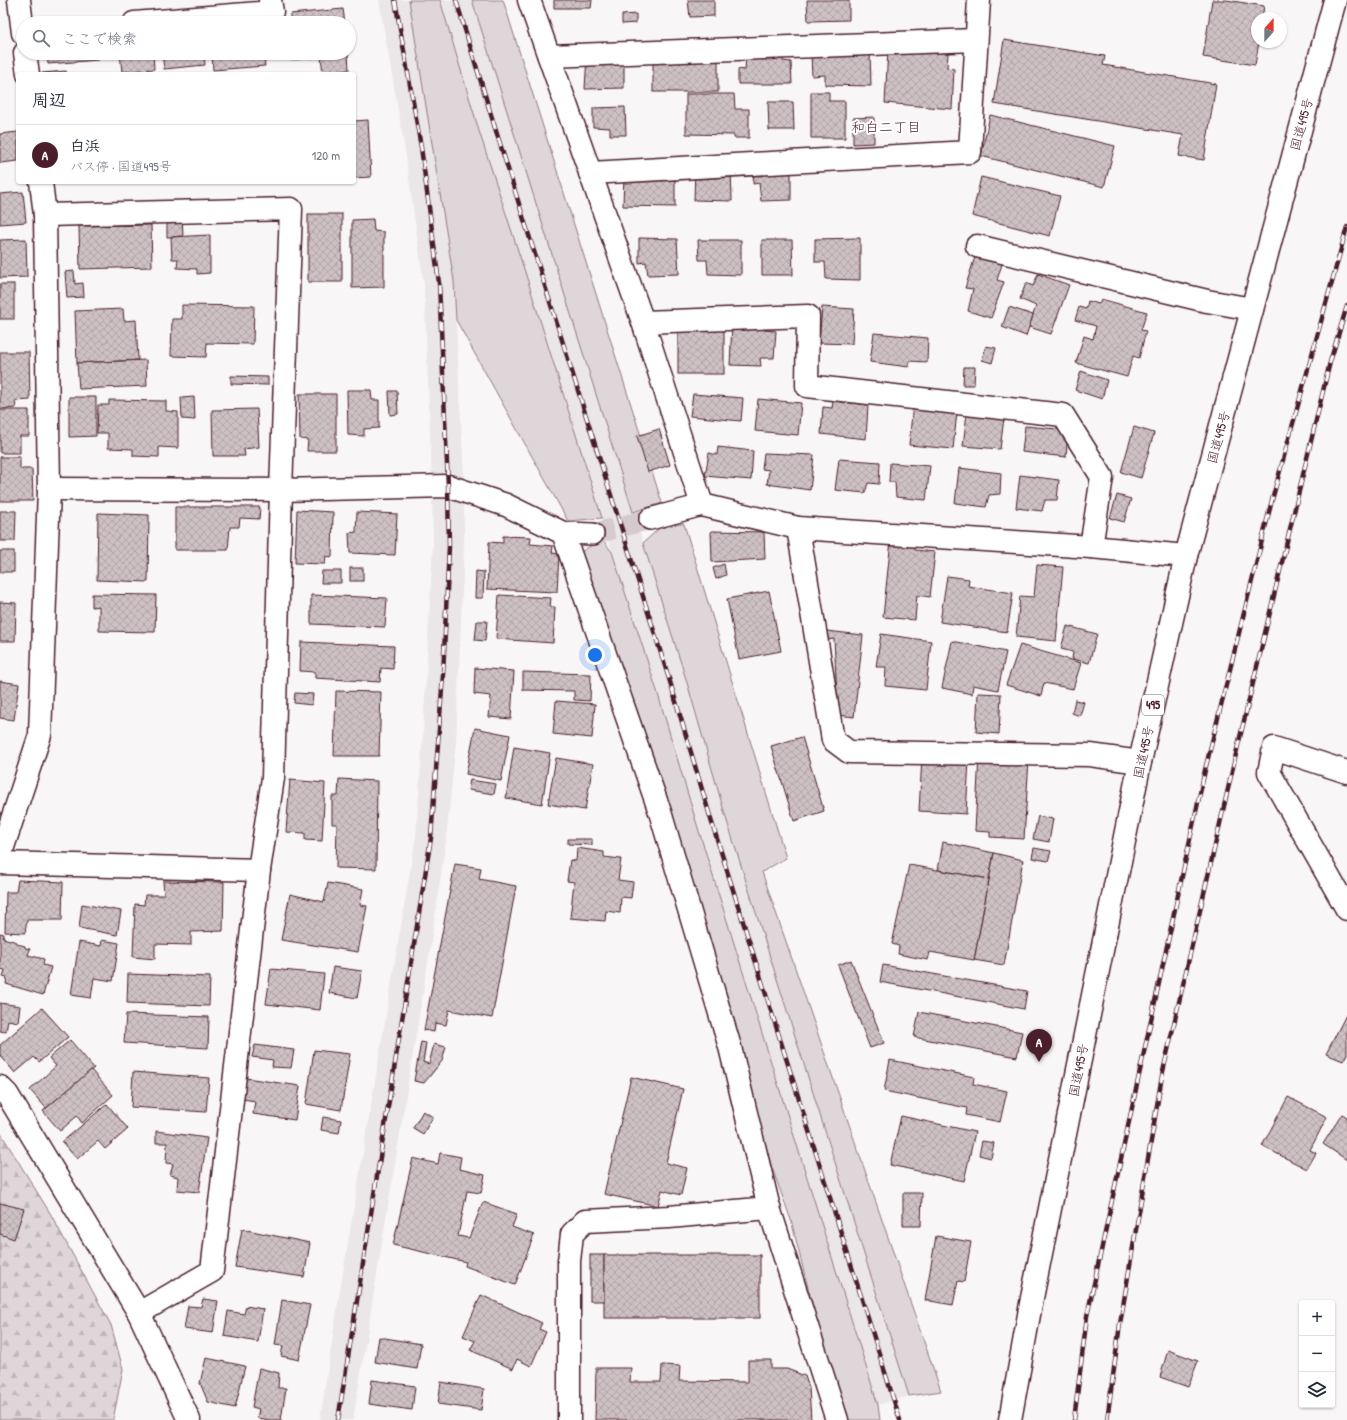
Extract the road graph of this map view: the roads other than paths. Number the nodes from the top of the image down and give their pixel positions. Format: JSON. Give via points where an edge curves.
{"nodes":[{"id":1,"x":19,"y":0,"type":"edge"},
{"id":2,"x":270,"y":0,"type":"edge"},
{"id":3,"x":528,"y":0,"type":"edge"},
{"id":4,"x":979,"y":0,"type":"edge"},
{"id":5,"x":1335,"y":0,"type":"edge"},
{"id":6,"x":21,"y":16,"type":"edge"},
{"id":7,"x":222,"y":16,"type":"edge"},
{"id":8,"x":976,"y":40,"type":"junction"},
{"id":9,"x":549,"y":56,"type":"junction"},
{"id":10,"x":26,"y":60,"type":"edge"},
{"id":11,"x":28,"y":72,"type":"edge"},
{"id":12,"x":590,"y":173,"type":"junction"},
{"id":13,"x":41,"y":184,"type":"edge"},
{"id":14,"x":45,"y":215,"type":"junction"},
{"id":15,"x":978,"y":246,"type":"dead end"},
{"id":16,"x":1252,"y":309,"type":"junction"},
{"id":17,"x":643,"y":322,"type":"junction"},
{"id":18,"x":49,"y":489,"type":"junction"},
{"id":19,"x":280,"y":490,"type":"junction"},
{"id":20,"x":702,"y":505,"type":"junction"},
{"id":21,"x":650,"y":519,"type":"tunnel mouth"},
{"id":22,"x":798,"y":528,"type":"junction"},
{"id":23,"x":563,"y":533,"type":"junction"},
{"id":24,"x":593,"y":534,"type":"tunnel mouth"},
{"id":25,"x":1091,"y":547,"type":"junction"},
{"id":26,"x":1186,"y":556,"type":"junction"},
{"id":27,"x":1140,"y":762,"type":"junction"},
{"id":28,"x":1347,"y":772,"type":"edge"},
{"id":29,"x":0,"y":856,"type":"edge"},
{"id":30,"x":0,"y":863,"type":"edge"},
{"id":31,"x":259,"y":870,"type":"junction"},
{"id":32,"x":1347,"y":909,"type":"edge"},
{"id":33,"x":0,"y":1087,"type":"edge"},
{"id":34,"x":769,"y":1208,"type":"junction"},
{"id":35,"x":139,"y":1313,"type":"junction"},
{"id":36,"x":189,"y":1420,"type":"edge"},
{"id":37,"x":569,"y":1420,"type":"edge"},
{"id":38,"x":837,"y":1420,"type":"edge"},
{"id":39,"x":1010,"y":1420,"type":"edge"}],
"edges":[{"from":1,"to":6,"type":"main road"},
{"from":2,"to":7,"type":"main road","via":[[272,12]]},
{"from":3,"to":9,"type":"main road"},
{"from":4,"to":8,"type":"main road"},
{"from":5,"to":16,"type":"main road","name":"国道495号","number":"495"},
{"from":8,"to":9,"type":"main road"},
{"from":8,"to":12,"type":"main road","via":[[970,152]]},
{"from":9,"to":12,"type":"main road"},
{"from":10,"to":11,"type":"main road"},
{"from":12,"to":17,"type":"main road"},
{"from":13,"to":14,"type":"main road"},
{"from":14,"to":18,"type":"main road"},
{"from":14,"to":19,"type":"main road","via":[[291,208]]},
{"from":15,"to":16,"type":"main road","via":[[1208,301]]},
{"from":16,"to":26,"type":"main road","name":"国道495号","number":"495"},
{"from":17,"to":20,"type":"main road"},
{"from":17,"to":25,"type":"main road","via":[[808,316],[807,386],[1063,415],[1102,477]]},
{"from":18,"to":19,"type":"main road"},
{"from":18,"to":29,"type":"main road","via":[[40,735]]},
{"from":19,"to":23,"type":"main road","via":[[448,486],[506,505]]},
{"from":19,"to":31,"type":"main road","via":[[273,778]]},
{"from":20,"to":21,"type":"street"},
{"from":20,"to":22,"type":"main road"},
{"from":22,"to":25,"type":"main road"},
{"from":22,"to":27,"type":"main road","via":[[833,740],[849,752],[1090,755]]},
{"from":23,"to":24,"type":"street"},
{"from":23,"to":34,"type":"main road","via":[[660,812],[730,1047]]},
{"from":25,"to":26,"type":"main road"},
{"from":26,"to":27,"type":"main road","name":"国道495号","number":"495"},
{"from":27,"to":39,"type":"main road","name":"国道495号","number":"495"},
{"from":28,"to":32,"type":"main road","via":[[1274,748],[1269,772]]},
{"from":30,"to":31,"type":"main road"},
{"from":31,"to":35,"type":"main road","via":[[212,1271]]},
{"from":33,"to":35,"type":"main road","via":[[7,1094]]},
{"from":34,"to":37,"type":"main road","via":[[585,1221],[572,1234],[569,1261]]},
{"from":34,"to":38,"type":"main road"},
{"from":35,"to":36,"type":"main road"}]}
